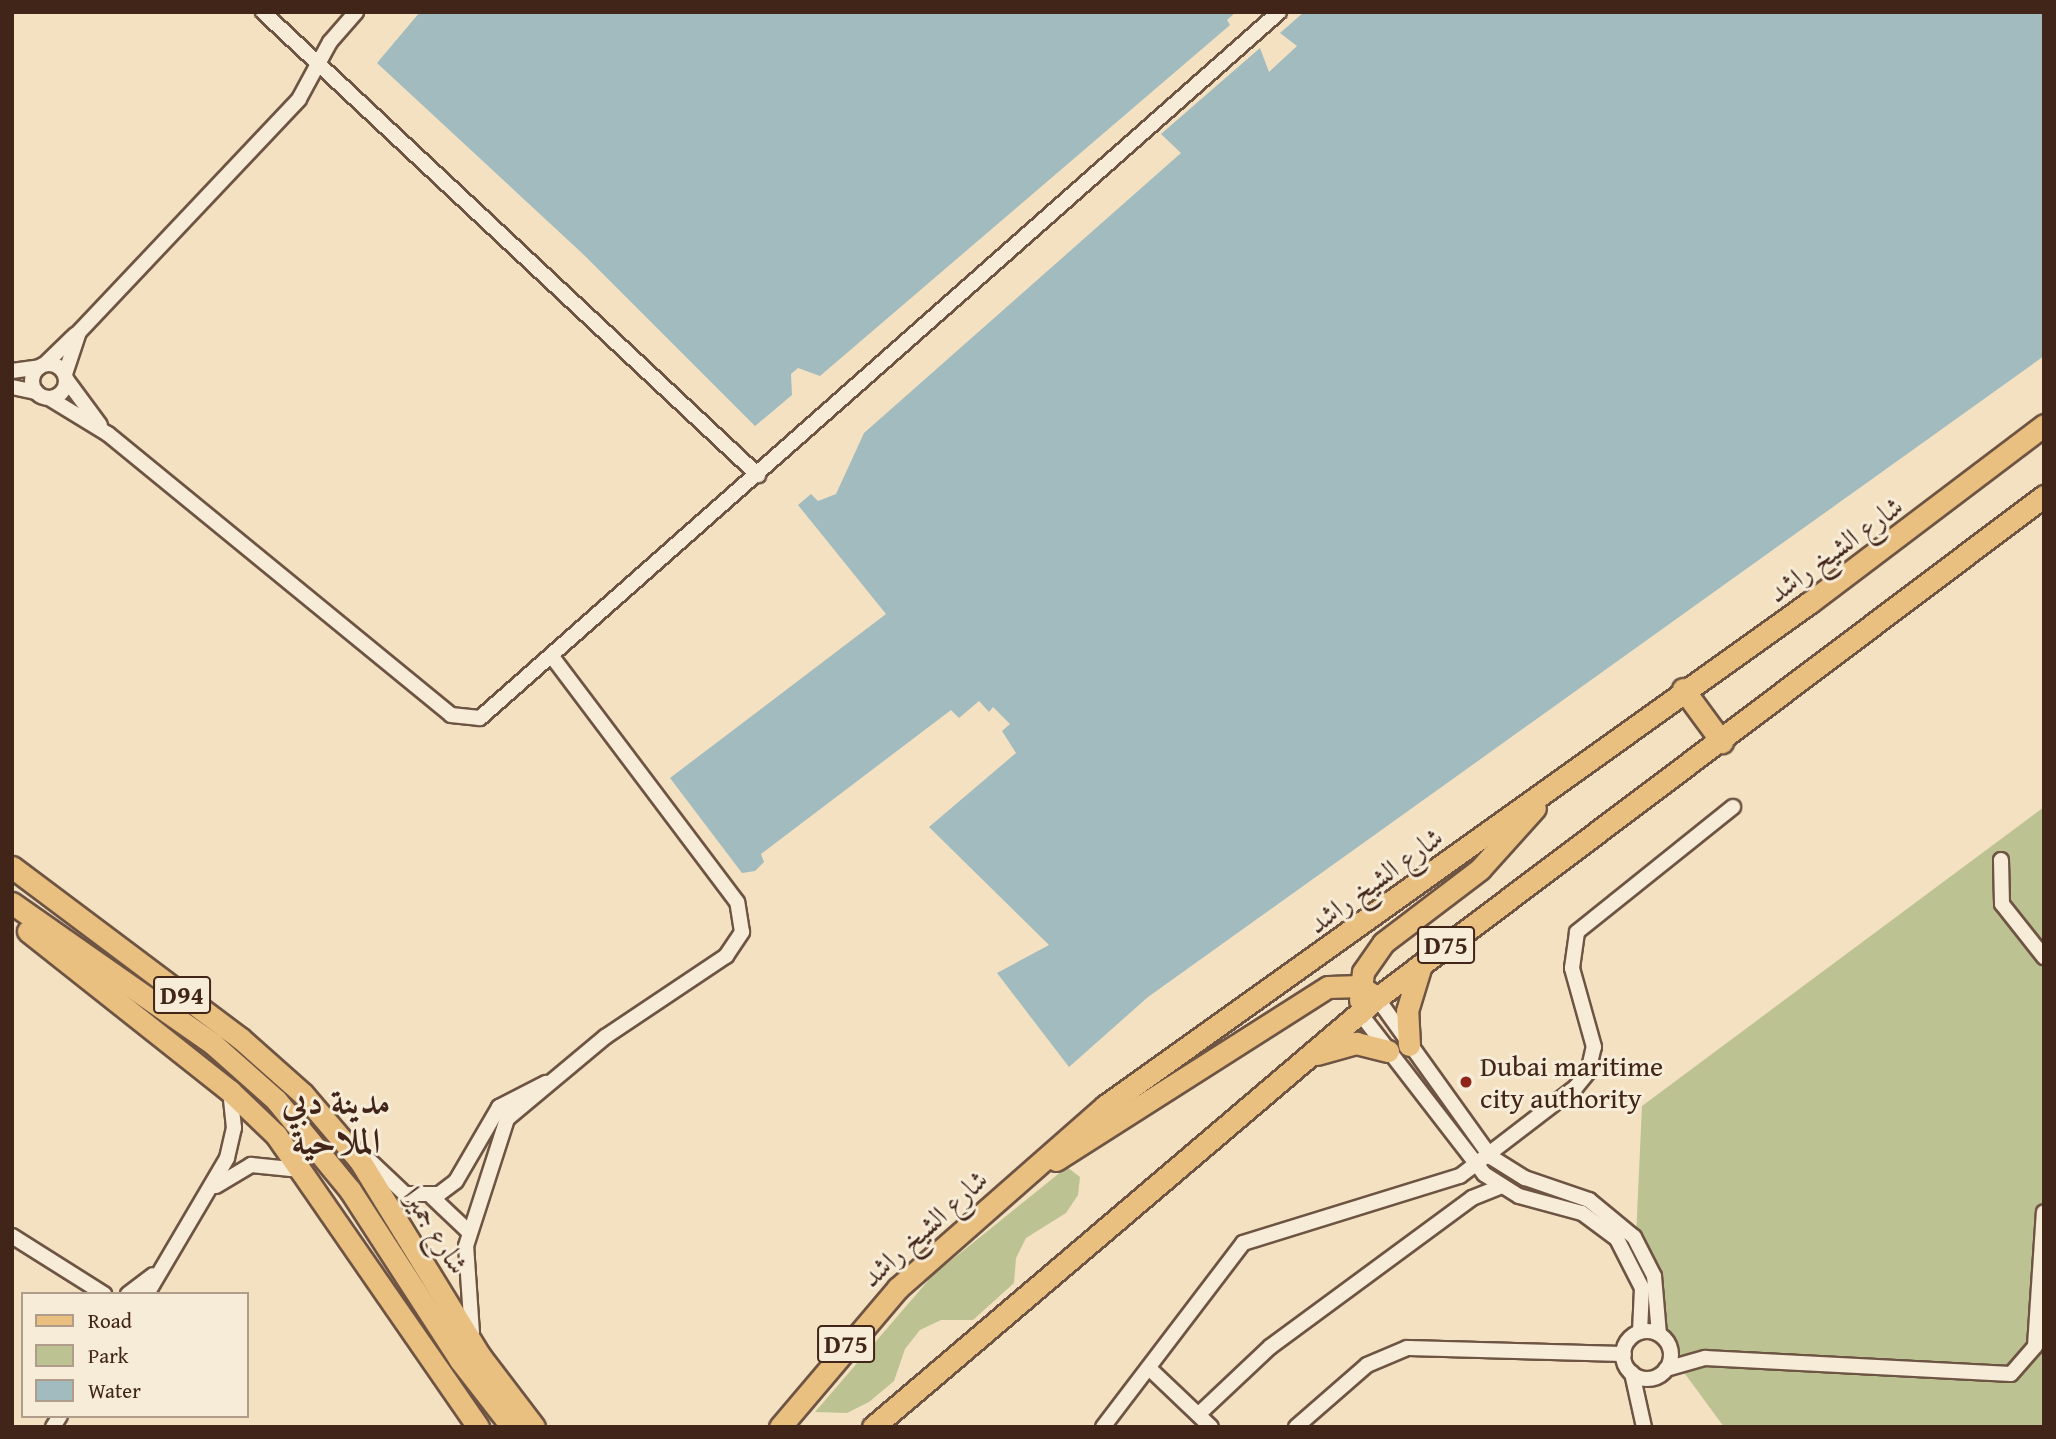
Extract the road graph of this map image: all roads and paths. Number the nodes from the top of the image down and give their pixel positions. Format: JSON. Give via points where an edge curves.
{"nodes":[{"id":1,"x":263,"y":12,"type":"edge"},
{"id":2,"x":356,"y":12,"type":"edge"},
{"id":3,"x":1279,"y":12,"type":"edge"},
{"id":4,"x":319,"y":65,"type":"junction"},
{"id":5,"x":79,"y":332,"type":"junction"},
{"id":6,"x":43,"y":365,"type":"junction"},
{"id":7,"x":12,"y":371,"type":"edge"},
{"id":8,"x":66,"y":377,"type":"junction"},
{"id":9,"x":12,"y":387,"type":"edge"},
{"id":10,"x":43,"y":395,"type":"junction"},
{"id":11,"x":2044,"y":425,"type":"edge"},
{"id":12,"x":108,"y":434,"type":"junction"},
{"id":13,"x":758,"y":475,"type":"junction"},
{"id":14,"x":2044,"y":496,"type":"edge"},
{"id":15,"x":553,"y":658,"type":"junction"},
{"id":16,"x":1683,"y":689,"type":"junction"},
{"id":17,"x":1722,"y":742,"type":"junction"},
{"id":18,"x":1552,"y":787,"type":"junction"},
{"id":19,"x":1733,"y":807,"type":"dead end"},
{"id":20,"x":2001,"y":860,"type":"dead end"},
{"id":21,"x":12,"y":867,"type":"edge"},
{"id":22,"x":12,"y":903,"type":"edge"},
{"id":23,"x":12,"y":918,"type":"edge"},
{"id":24,"x":2044,"y":957,"type":"edge"},
{"id":25,"x":1422,"y":964,"type":"junction"},
{"id":26,"x":1369,"y":992,"type":"junction"},
{"id":27,"x":1359,"y":1012,"type":"junction"},
{"id":28,"x":1409,"y":1045,"type":"junction"},
{"id":29,"x":1388,"y":1051,"type":"junction"},
{"id":30,"x":1299,"y":1063,"type":"junction"},
{"id":31,"x":546,"y":1083,"type":"junction"},
{"id":32,"x":230,"y":1091,"type":"junction"},
{"id":33,"x":339,"y":1137,"type":"junction"},
{"id":34,"x":1491,"y":1157,"type":"junction"},
{"id":35,"x":1477,"y":1167,"type":"junction"},
{"id":36,"x":305,"y":1171,"type":"junction"},
{"id":37,"x":1021,"y":1178,"type":"junction"},
{"id":38,"x":1501,"y":1186,"type":"junction"},
{"id":39,"x":211,"y":1191,"type":"junction"},
{"id":40,"x":432,"y":1197,"type":"junction"},
{"id":41,"x":2044,"y":1212,"type":"edge"},
{"id":42,"x":468,"y":1231,"type":"junction"},
{"id":43,"x":12,"y":1236,"type":"edge"},
{"id":44,"x":159,"y":1268,"type":"junction"},
{"id":45,"x":84,"y":1289,"type":"edge"},
{"id":46,"x":130,"y":1292,"type":"edge"},
{"id":47,"x":148,"y":1292,"type":"edge"},
{"id":48,"x":1640,"y":1332,"type":"junction"},
{"id":49,"x":1662,"y":1336,"type":"junction"},
{"id":50,"x":1624,"y":1354,"type":"junction"},
{"id":51,"x":480,"y":1356,"type":"junction"},
{"id":52,"x":1705,"y":1358,"type":"junction"},
{"id":53,"x":1150,"y":1368,"type":"junction"},
{"id":54,"x":1664,"y":1371,"type":"junction"},
{"id":55,"x":1632,"y":1373,"type":"junction"},
{"id":56,"x":798,"y":1404,"type":"junction"},
{"id":57,"x":1201,"y":1412,"type":"junction"},
{"id":58,"x":1645,"y":1420,"type":"edge"},
{"id":59,"x":478,"y":1427,"type":"edge"},
{"id":60,"x":512,"y":1427,"type":"edge"},
{"id":61,"x":534,"y":1427,"type":"edge"},
{"id":62,"x":780,"y":1427,"type":"edge"},
{"id":63,"x":791,"y":1427,"type":"edge"},
{"id":64,"x":873,"y":1427,"type":"edge"},
{"id":65,"x":1102,"y":1427,"type":"edge"},
{"id":66,"x":1211,"y":1427,"type":"edge"},
{"id":67,"x":1296,"y":1427,"type":"edge"}],
"edges":[{"from":1,"to":4,"type":"street"},
{"from":2,"to":4,"type":"street"},
{"from":3,"to":13,"type":"street"},
{"from":4,"to":5,"type":"street","via":[[281,119]]},
{"from":4,"to":13,"type":"street"},
{"from":5,"to":6,"type":"street"},
{"from":5,"to":8,"type":"street"},
{"from":6,"to":7,"type":"street"},
{"from":6,"to":8,"type":"street"},
{"from":6,"to":10,"type":"street","via":[[32,381]]},
{"from":8,"to":10,"type":"street","via":[[64,390]]},
{"from":8,"to":12,"type":"street"},
{"from":9,"to":10,"type":"street"},
{"from":10,"to":12,"type":"street"},
{"from":11,"to":16,"type":"main road","name":"شارع الشيخ راشد","number":"D75","via":[[1870,559]]},
{"from":12,"to":15,"type":"street","via":[[451,715],[470,720],[489,715]]},
{"from":13,"to":15,"type":"street"},
{"from":14,"to":17,"type":"main road","number":"D75"},
{"from":15,"to":31,"type":"street","via":[[737,902],[743,921],[739,941],[726,957]]},
{"from":16,"to":17,"type":"main road"},
{"from":16,"to":18,"type":"main road","name":"شارع الشيخ راشد","number":"D75"},
{"from":17,"to":25,"type":"main road","number":"D75"},
{"from":18,"to":26,"type":"main road","via":[[1480,869],[1382,943]]},
{"from":18,"to":37,"type":"main road","name":"شارع الشيخ راشد","number":"D75","via":[[1136,1082]]},
{"from":19,"to":34,"type":"street","via":[[1582,925],[1571,959],[1592,1039],[1592,1063],[1576,1087]]},
{"from":20,"to":24,"type":"street","via":[[2002,904]]},
{"from":21,"to":33,"type":"main road","name":"شارع جميرا","number":"D94","via":[[262,1055]]},
{"from":22,"to":60,"type":"main road","via":[[213,1044],[314,1143],[460,1360]]},
{"from":23,"to":32,"type":"main road","number":"D94"},
{"from":25,"to":26,"type":"main road","number":"D75"},
{"from":25,"to":28,"type":"main road","via":[[1407,1011]]},
{"from":26,"to":27,"type":"main road","number":"D75"},
{"from":26,"to":28,"type":"street"},
{"from":26,"to":37,"type":"main road","via":[[1328,987],[1107,1132]]},
{"from":27,"to":29,"type":"street"},
{"from":27,"to":30,"type":"main road","number":"D75"},
{"from":28,"to":34,"type":"street"},
{"from":29,"to":30,"type":"main road","via":[[1356,1043]]},
{"from":29,"to":35,"type":"street"},
{"from":30,"to":64,"type":"main road","number":"D75"},
{"from":31,"to":40,"type":"street","via":[[523,1089],[499,1107],[456,1181]]},
{"from":31,"to":42,"type":"street","via":[[502,1126]]},
{"from":32,"to":36,"type":"main road","number":"D94"},
{"from":32,"to":39,"type":"street","via":[[233,1138]]},
{"from":33,"to":40,"type":"street","via":[[399,1191]]},
{"from":33,"to":51,"type":"main road","name":"شارع جميرا","number":"D94"},
{"from":34,"to":35,"type":"street"},
{"from":34,"to":49,"type":"street","via":[[1525,1178],[1589,1200],[1624,1226],[1654,1276]]},
{"from":35,"to":38,"type":"street"},
{"from":35,"to":53,"type":"street","via":[[1243,1243]]},
{"from":36,"to":39,"type":"street","via":[[251,1165]]},
{"from":36,"to":59,"type":"main road","number":"D94","via":[[394,1313]]},
{"from":37,"to":56,"type":"main road","name":"شارع الشيخ راشد","number":"D75","via":[[898,1287]]},
{"from":38,"to":48,"type":"street","via":[[1582,1213],[1610,1231],[1639,1277]]},
{"from":38,"to":57,"type":"street","via":[[1472,1198],[1270,1347]]},
{"from":39,"to":44,"type":"street"},
{"from":40,"to":42,"type":"street"},
{"from":41,"to":52,"type":"street","via":[[2035,1346],[2011,1374]]},
{"from":42,"to":51,"type":"street","via":[[465,1300]]},
{"from":43,"to":45,"type":"street"},
{"from":44,"to":46,"type":"street"},
{"from":44,"to":47,"type":"street"},
{"from":48,"to":49,"type":"street"},
{"from":48,"to":50,"type":"street"},
{"from":49,"to":52,"type":"street"},
{"from":49,"to":54,"type":"street","via":[[1671,1357]]},
{"from":50,"to":55,"type":"street"},
{"from":50,"to":67,"type":"street","via":[[1407,1348],[1367,1365]]},
{"from":51,"to":61,"type":"main road","name":"شارع جميرا","number":"D94"},
{"from":52,"to":54,"type":"street"},
{"from":53,"to":57,"type":"street"},
{"from":53,"to":65,"type":"street"},
{"from":54,"to":55,"type":"street","via":[[1650,1378]]},
{"from":54,"to":58,"type":"street"},
{"from":55,"to":58,"type":"street"},
{"from":56,"to":62,"type":"main road","name":"شارع الشيخ راشد","number":"D75"},
{"from":56,"to":63,"type":"main road"},
{"from":57,"to":66,"type":"street"}]}
